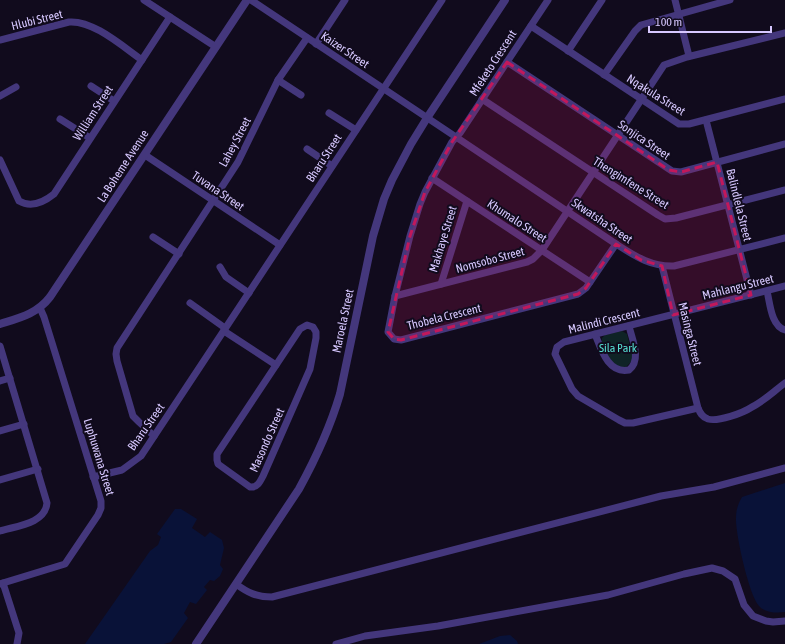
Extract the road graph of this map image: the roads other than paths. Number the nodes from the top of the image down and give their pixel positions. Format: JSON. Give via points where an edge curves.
{"nodes":[{"id":1,"x":144,"y":0,"type":"edge"},
{"id":2,"x":247,"y":0,"type":"edge"},
{"id":3,"x":251,"y":0,"type":"edge"},
{"id":4,"x":345,"y":0,"type":"edge"},
{"id":5,"x":442,"y":0,"type":"edge"},
{"id":6,"x":505,"y":0,"type":"edge"},
{"id":7,"x":548,"y":0,"type":"edge"},
{"id":8,"x":602,"y":0,"type":"edge"},
{"id":9,"x":675,"y":0,"type":"edge"},
{"id":10,"x":730,"y":0,"type":"edge"},
{"id":11,"x":678,"y":14,"type":"junction"},
{"id":12,"x":170,"y":17,"type":"junction"},
{"id":13,"x":531,"y":26,"type":"junction"},
{"id":14,"x":785,"y":33,"type":"edge"},
{"id":15,"x":307,"y":38,"type":"junction"},
{"id":16,"x":0,"y":40,"type":"edge"},
{"id":17,"x":316,"y":44,"type":"junction"},
{"id":18,"x":216,"y":47,"type":"junction"},
{"id":19,"x":568,"y":51,"type":"junction"},
{"id":20,"x":689,"y":56,"type":"junction"},
{"id":21,"x":142,"y":60,"type":"junction"},
{"id":22,"x":507,"y":62,"type":"junction"},
{"id":23,"x":604,"y":75,"type":"junction"},
{"id":24,"x":278,"y":80,"type":"junction"},
{"id":25,"x":92,"y":86,"type":"dead end"},
{"id":26,"x":16,"y":87,"type":"dead end"},
{"id":27,"x":383,"y":89,"type":"junction"},
{"id":28,"x":301,"y":95,"type":"dead end"},
{"id":29,"x":0,"y":96,"type":"edge"},
{"id":30,"x":482,"y":99,"type":"junction"},
{"id":31,"x":641,"y":99,"type":"junction"},
{"id":32,"x":785,"y":100,"type":"edge"},
{"id":33,"x":114,"y":101,"type":"junction"},
{"id":34,"x":329,"y":113,"type":"dead end"},
{"id":35,"x":427,"y":118,"type":"junction"},
{"id":36,"x":60,"y":119,"type":"dead end"},
{"id":37,"x":706,"y":120,"type":"junction"},
{"id":38,"x":356,"y":130,"type":"junction"},
{"id":39,"x":617,"y":136,"type":"junction"},
{"id":40,"x":456,"y":137,"type":"junction"},
{"id":41,"x":90,"y":138,"type":"junction"},
{"id":42,"x":785,"y":144,"type":"edge"},
{"id":43,"x":306,"y":149,"type":"dead end"},
{"id":44,"x":145,"y":155,"type":"junction"},
{"id":45,"x":0,"y":160,"type":"edge"},
{"id":46,"x":717,"y":162,"type":"junction"},
{"id":47,"x":332,"y":166,"type":"junction"},
{"id":48,"x":593,"y":173,"type":"junction"},
{"id":49,"x":432,"y":178,"type":"junction"},
{"id":50,"x":785,"y":190,"type":"edge"},
{"id":51,"x":214,"y":201,"type":"junction"},
{"id":52,"x":467,"y":201,"type":"junction"},
{"id":53,"x":728,"y":205,"type":"junction"},
{"id":54,"x":568,"y":211,"type":"junction"},
{"id":55,"x":153,"y":237,"type":"dead end"},
{"id":56,"x":785,"y":238,"type":"edge"},
{"id":57,"x":616,"y":244,"type":"junction"},
{"id":58,"x":280,"y":245,"type":"junction"},
{"id":59,"x":739,"y":249,"type":"junction"},
{"id":60,"x":542,"y":250,"type":"junction"},
{"id":61,"x":179,"y":254,"type":"junction"},
{"id":62,"x":662,"y":266,"type":"junction"},
{"id":63,"x":220,"y":267,"type":"dead end"},
{"id":64,"x":590,"y":282,"type":"junction"},
{"id":65,"x":441,"y":284,"type":"junction"},
{"id":66,"x":785,"y":286,"type":"edge"},
{"id":67,"x":767,"y":291,"type":"junction"},
{"id":68,"x":249,"y":293,"type":"junction"},
{"id":69,"x":751,"y":295,"type":"junction"},
{"id":70,"x":395,"y":296,"type":"junction"},
{"id":71,"x":190,"y":303,"type":"dead end"},
{"id":72,"x":40,"y":308,"type":"junction"},
{"id":73,"x":673,"y":315,"type":"junction"},
{"id":74,"x":0,"y":324,"type":"edge"},
{"id":75,"x":629,"y":326,"type":"junction"},
{"id":76,"x":225,"y":329,"type":"junction"},
{"id":77,"x":785,"y":330,"type":"edge"},
{"id":78,"x":595,"y":334,"type":"junction"},
{"id":79,"x":0,"y":346,"type":"edge"},
{"id":80,"x":276,"y":365,"type":"junction"},
{"id":81,"x":10,"y":378,"type":"junction"},
{"id":82,"x":0,"y":381,"type":"edge"},
{"id":83,"x":785,"y":383,"type":"edge"},
{"id":84,"x":698,"y":408,"type":"junction"},
{"id":85,"x":24,"y":424,"type":"junction"},
{"id":86,"x":0,"y":431,"type":"edge"},
{"id":87,"x":154,"y":436,"type":"junction"},
{"id":88,"x":38,"y":468,"type":"junction"},
{"id":89,"x":785,"y":468,"type":"edge"},
{"id":90,"x":93,"y":477,"type":"junction"},
{"id":91,"x":0,"y":480,"type":"edge"},
{"id":92,"x":0,"y":531,"type":"edge"},
{"id":93,"x":2,"y":584,"type":"edge"},
{"id":94,"x":236,"y":584,"type":"junction"},
{"id":95,"x":785,"y":621,"type":"edge"},
{"id":96,"x":17,"y":644,"type":"edge"},
{"id":97,"x":196,"y":644,"type":"edge"},
{"id":98,"x":336,"y":644,"type":"edge"}],
"edges":[{"from":1,"to":12,"type":"street"},
{"from":2,"to":18,"type":"street","name":"La Boheme Avenue"},
{"from":3,"to":15,"type":"street","name":"Kaizer Street"},
{"from":4,"to":17,"type":"street"},
{"from":5,"to":27,"type":"street","name":"Bharu Street"},
{"from":6,"to":35,"type":"street","name":"Maroela Street"},
{"from":7,"to":13,"type":"street","name":"Mfeketo Crescent"},
{"from":8,"to":19,"type":"street"},
{"from":9,"to":11,"type":"street"},
{"from":10,"to":11,"type":"street"},
{"from":11,"to":20,"type":"street"},
{"from":11,"to":23,"type":"street","via":[[638,27]]},
{"from":12,"to":18,"type":"street"},
{"from":12,"to":21,"type":"street","name":"William Street"},
{"from":13,"to":19,"type":"street","name":"Nqakula Street"},
{"from":13,"to":22,"type":"street","name":"Mfeketo Crescent"},
{"from":14,"to":20,"type":"street","name":"Nomsobo Street"},
{"from":15,"to":17,"type":"street","name":"Kaizer Street"},
{"from":15,"to":24,"type":"street","name":"Lahey Street"},
{"from":16,"to":21,"type":"street","name":"Hlubi Street","via":[[69,22],[81,22]]},
{"from":17,"to":27,"type":"street","name":"Kaizer Street"},
{"from":18,"to":44,"type":"street","name":"La Boheme Avenue"},
{"from":19,"to":23,"type":"street","name":"Nqakula Street"},
{"from":20,"to":31,"type":"street","name":"Nomsobo Street","via":[[664,66]]},
{"from":21,"to":33,"type":"street","name":"William Street"},
{"from":22,"to":30,"type":"street","name":"Mfeketo Crescent"},
{"from":22,"to":39,"type":"street","name":"Sonjica Street"},
{"from":23,"to":31,"type":"street","name":"Nqakula Street"},
{"from":24,"to":28,"type":"street"},
{"from":24,"to":51,"type":"street","name":"Lahey Street","via":[[238,162]]},
{"from":25,"to":33,"type":"street"},
{"from":26,"to":29,"type":"street"},
{"from":27,"to":35,"type":"street","name":"Kaizer Street"},
{"from":27,"to":38,"type":"street","name":"Bharu Street"},
{"from":30,"to":40,"type":"street","name":"Mfeketo Crescent"},
{"from":30,"to":48,"type":"street","name":"Thengimfene Street"},
{"from":31,"to":37,"type":"street","name":"Nqakula Street","via":[[680,124]]},
{"from":31,"to":39,"type":"street","name":"Nomsobo Street"},
{"from":32,"to":37,"type":"street","name":"Nqakula Street"},
{"from":33,"to":41,"type":"street","name":"William Street"},
{"from":34,"to":38,"type":"street"},
{"from":35,"to":40,"type":"street","name":"Skwatsha Street"},
{"from":35,"to":94,"type":"street","name":"Maroela Street","via":[[401,162],[379,214],[340,394],[323,442],[299,489]]},
{"from":36,"to":41,"type":"street"},
{"from":37,"to":46,"type":"street","name":"Balindlela Street"},
{"from":38,"to":47,"type":"street","name":"Bharu Street"},
{"from":39,"to":46,"type":"street","name":"Sonjica Street","via":[[672,171],[681,172]]},
{"from":39,"to":48,"type":"street","name":"Nomsobo Street"},
{"from":40,"to":49,"type":"street","name":"Thobela Crescent"},
{"from":40,"to":54,"type":"street","name":"Skwatsha Street"},
{"from":41,"to":45,"type":"street","name":"William Street","via":[[54,194],[36,204],[23,203],[17,197]]},
{"from":42,"to":46,"type":"street","name":"Sonjica Street"},
{"from":43,"to":47,"type":"street"},
{"from":44,"to":51,"type":"street","name":"Tuvana Street"},
{"from":44,"to":72,"type":"street","name":"La Boheme Avenue","via":[[50,297]]},
{"from":46,"to":53,"type":"street","name":"Balindlela Street"},
{"from":47,"to":58,"type":"street","name":"Bharu Street"},
{"from":48,"to":53,"type":"street","name":"Thengimfene Street","via":[[665,219]]},
{"from":48,"to":54,"type":"street","name":"Nomsobo Street"},
{"from":49,"to":52,"type":"street","name":"Khumalo Street"},
{"from":49,"to":70,"type":"street","name":"Thobela Crescent","via":[[420,204]]},
{"from":50,"to":53,"type":"street","name":"Thengimfene Street"},
{"from":51,"to":58,"type":"street","name":"Tuvana Street"},
{"from":51,"to":61,"type":"street","name":"Lahey Street"},
{"from":52,"to":60,"type":"street","name":"Khumalo Street"},
{"from":52,"to":65,"type":"street","name":"Makhaye Street"},
{"from":53,"to":59,"type":"street","name":"Balindlela Street"},
{"from":54,"to":57,"type":"street","name":"Skwatsha Street"},
{"from":54,"to":60,"type":"street","name":"Nomsobo Street"},
{"from":55,"to":61,"type":"street"},
{"from":56,"to":59,"type":"street","name":"Skwatsha Street"},
{"from":57,"to":62,"type":"street","name":"Skwatsha Street","via":[[641,260]]},
{"from":57,"to":64,"type":"street","name":"Thobela Crescent"},
{"from":58,"to":68,"type":"street","name":"Bharu Street"},
{"from":59,"to":62,"type":"street","name":"Skwatsha Street","via":[[680,265]]},
{"from":59,"to":69,"type":"street","name":"Balindlela Street"},
{"from":60,"to":64,"type":"street","name":"Khumalo Street"},
{"from":60,"to":65,"type":"street","name":"Nomsobo Street","via":[[534,259],[527,262]]},
{"from":61,"to":87,"type":"street","name":"Lahey Street","via":[[117,348],[116,354],[133,416]]},
{"from":62,"to":73,"type":"street","name":"Masinga Street"},
{"from":63,"to":68,"type":"street","via":[[226,277]]},
{"from":64,"to":70,"type":"street","name":"Thobela Crescent","via":[[585,290],[578,294],[397,340],[391,337],[388,330]]},
{"from":65,"to":70,"type":"street","name":"Nomsobo Street"},
{"from":66,"to":67,"type":"street","name":"Mahlangu Street"},
{"from":67,"to":69,"type":"street","name":"Mahlangu Street"},
{"from":67,"to":77,"type":"street","via":[[775,322]]},
{"from":68,"to":76,"type":"street","name":"Bharu Street"},
{"from":69,"to":73,"type":"street","name":"Mahlangu Street"},
{"from":71,"to":76,"type":"street"},
{"from":72,"to":74,"type":"street","name":"La Boheme Avenue","via":[[29,315]]},
{"from":72,"to":90,"type":"street","name":"Luphuwana Street"},
{"from":73,"to":75,"type":"street","name":"Malindi Crescent"},
{"from":73,"to":84,"type":"street","name":"Masinga Street"},
{"from":75,"to":78,"type":"street","name":"Malindi Crescent"},
{"from":75,"to":78,"type":"street","via":[[636,356],[635,364],[629,370],[618,370],[608,362]]},
{"from":76,"to":80,"type":"street"},
{"from":76,"to":87,"type":"street","name":"Bharu Street"},
{"from":78,"to":84,"type":"street","name":"Malindi Crescent","via":[[561,343],[556,349],[556,356],[578,396],[628,423]]},
{"from":79,"to":81,"type":"street"},
{"from":80,"to":80,"type":"street","name":"Masondo Street","via":[[300,329],[307,325],[313,327],[316,341],[312,364],[263,476],[257,485],[250,487],[222,468],[218,464],[217,456]]},
{"from":81,"to":82,"type":"street"},
{"from":81,"to":85,"type":"street"},
{"from":83,"to":84,"type":"street","via":[[753,407],[734,415],[711,420],[702,416]]},
{"from":85,"to":86,"type":"street"},
{"from":85,"to":88,"type":"street"},
{"from":87,"to":90,"type":"street","name":"Bharu Street","via":[[141,456],[122,470]]},
{"from":88,"to":91,"type":"street"},
{"from":88,"to":92,"type":"street","via":[[47,499],[46,511],[36,520]]},
{"from":89,"to":94,"type":"street","via":[[714,487],[662,496],[272,597],[254,595]]},
{"from":90,"to":93,"type":"street","name":"Luphuwana Street","via":[[101,501],[100,512],[67,561],[59,566]]},
{"from":93,"to":96,"type":"street","via":[[19,633]]},
{"from":94,"to":97,"type":"street","name":"Maroela Street"},
{"from":95,"to":98,"type":"street","via":[[766,621],[753,616],[744,605],[735,580],[723,571],[712,568],[608,595],[438,626],[365,636]]}]}
